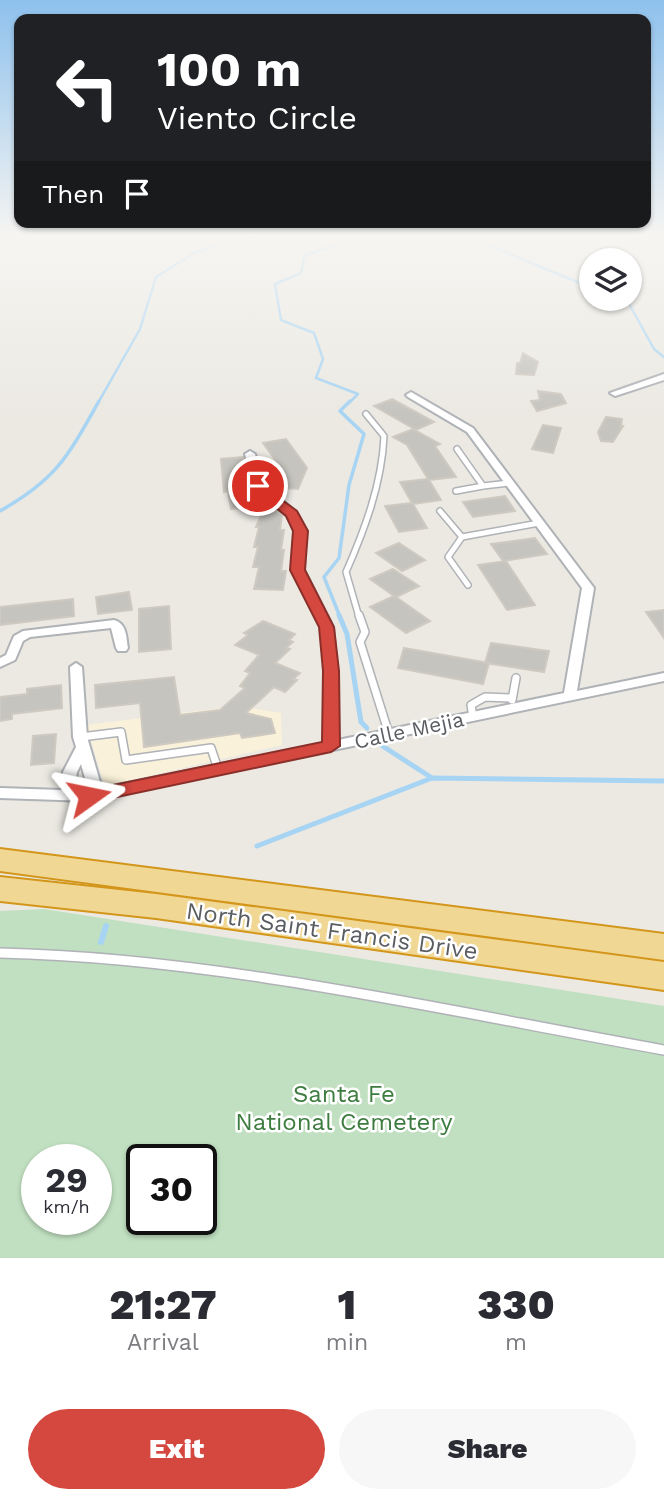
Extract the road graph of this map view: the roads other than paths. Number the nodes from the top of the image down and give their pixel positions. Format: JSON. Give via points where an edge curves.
{"nodes":[{"id":1,"x":664,"y":377,"type":"edge"},
{"id":2,"x":615,"y":393,"type":"dead end"},
{"id":3,"x":411,"y":394,"type":"dead end"},
{"id":4,"x":366,"y":414,"type":"dead end"},
{"id":5,"x":457,"y":449,"type":"dead end"},
{"id":6,"x":250,"y":454,"type":"dead end"},
{"id":7,"x":509,"y":483,"type":"junction"},
{"id":8,"x":483,"y":486,"type":"junction"},
{"id":9,"x":456,"y":491,"type":"dead end"},
{"id":10,"x":440,"y":511,"type":"dead end"},
{"id":11,"x":539,"y":523,"type":"junction"},
{"id":12,"x":462,"y":537,"type":"junction"},
{"id":13,"x":468,"y":584,"type":"dead end"},
{"id":14,"x":122,"y":648,"type":"dead end"},
{"id":15,"x":0,"y":663,"type":"edge"},
{"id":16,"x":76,"y":667,"type":"dead end"},
{"id":17,"x":664,"y":677,"type":"edge"},
{"id":18,"x":516,"y":678,"type":"dead end"},
{"id":19,"x":570,"y":695,"type":"junction"},
{"id":20,"x":511,"y":703,"type":"junction"},
{"id":21,"x":389,"y":734,"type":"junction"},
{"id":22,"x":81,"y":743,"type":"junction"},
{"id":23,"x":331,"y":746,"type":"junction"},
{"id":24,"x":218,"y":769,"type":"junction"},
{"id":25,"x":0,"y":793,"type":"edge"},
{"id":26,"x":89,"y":796,"type":"junction"},
{"id":27,"x":0,"y":860,"type":"edge"},
{"id":28,"x":0,"y":890,"type":"edge"},
{"id":29,"x":664,"y":947,"type":"edge"},
{"id":30,"x":0,"y":953,"type":"edge"},
{"id":31,"x":664,"y":976,"type":"edge"},
{"id":32,"x":664,"y":1051,"type":"edge"}],
"edges":[{"from":1,"to":2,"type":"street"},
{"from":3,"to":7,"type":"street","via":[[470,430]]},
{"from":4,"to":21,"type":"lane","via":[[384,436],[383,466],[346,572],[365,632],[360,642]]},
{"from":5,"to":8,"type":"lane"},
{"from":6,"to":23,"type":"street","via":[[258,486],[292,514],[300,531],[298,570],[327,627]]},
{"from":7,"to":8,"type":"lane"},
{"from":7,"to":11,"type":"street"},
{"from":8,"to":9,"type":"lane"},
{"from":10,"to":12,"type":"lane"},
{"from":11,"to":12,"type":"lane"},
{"from":11,"to":19,"type":"street","via":[[588,588]]},
{"from":12,"to":13,"type":"lane","via":[[449,557]]},
{"from":14,"to":15,"type":"street","via":[[114,624],[27,634],[18,639],[11,657]]},
{"from":16,"to":22,"type":"street"},
{"from":17,"to":19,"type":"street","name":"Calle Mejia"},
{"from":18,"to":20,"type":"lane"},
{"from":19,"to":20,"type":"street","name":"Calle Mejia"},
{"from":20,"to":21,"type":"street","name":"Calle Mejia"},
{"from":21,"to":23,"type":"street","name":"Calle Mejia"},
{"from":22,"to":24,"type":"lane","via":[[121,732],[126,760],[211,748]]},
{"from":22,"to":26,"type":"street","via":[[93,782]]},
{"from":22,"to":26,"type":"street","via":[[68,788]]},
{"from":23,"to":24,"type":"street","name":"Calle Mejia"},
{"from":24,"to":26,"type":"street","name":"Calle Mejia"},
{"from":25,"to":26,"type":"street","name":"Calle Mejia"},
{"from":27,"to":29,"type":"highway","name":"North Saint Francis Drive"},
{"from":28,"to":31,"type":"highway","name":"North Saint Francis Drive","via":[[169,908]]},
{"from":30,"to":32,"type":"lane","via":[[198,967]]}]}
